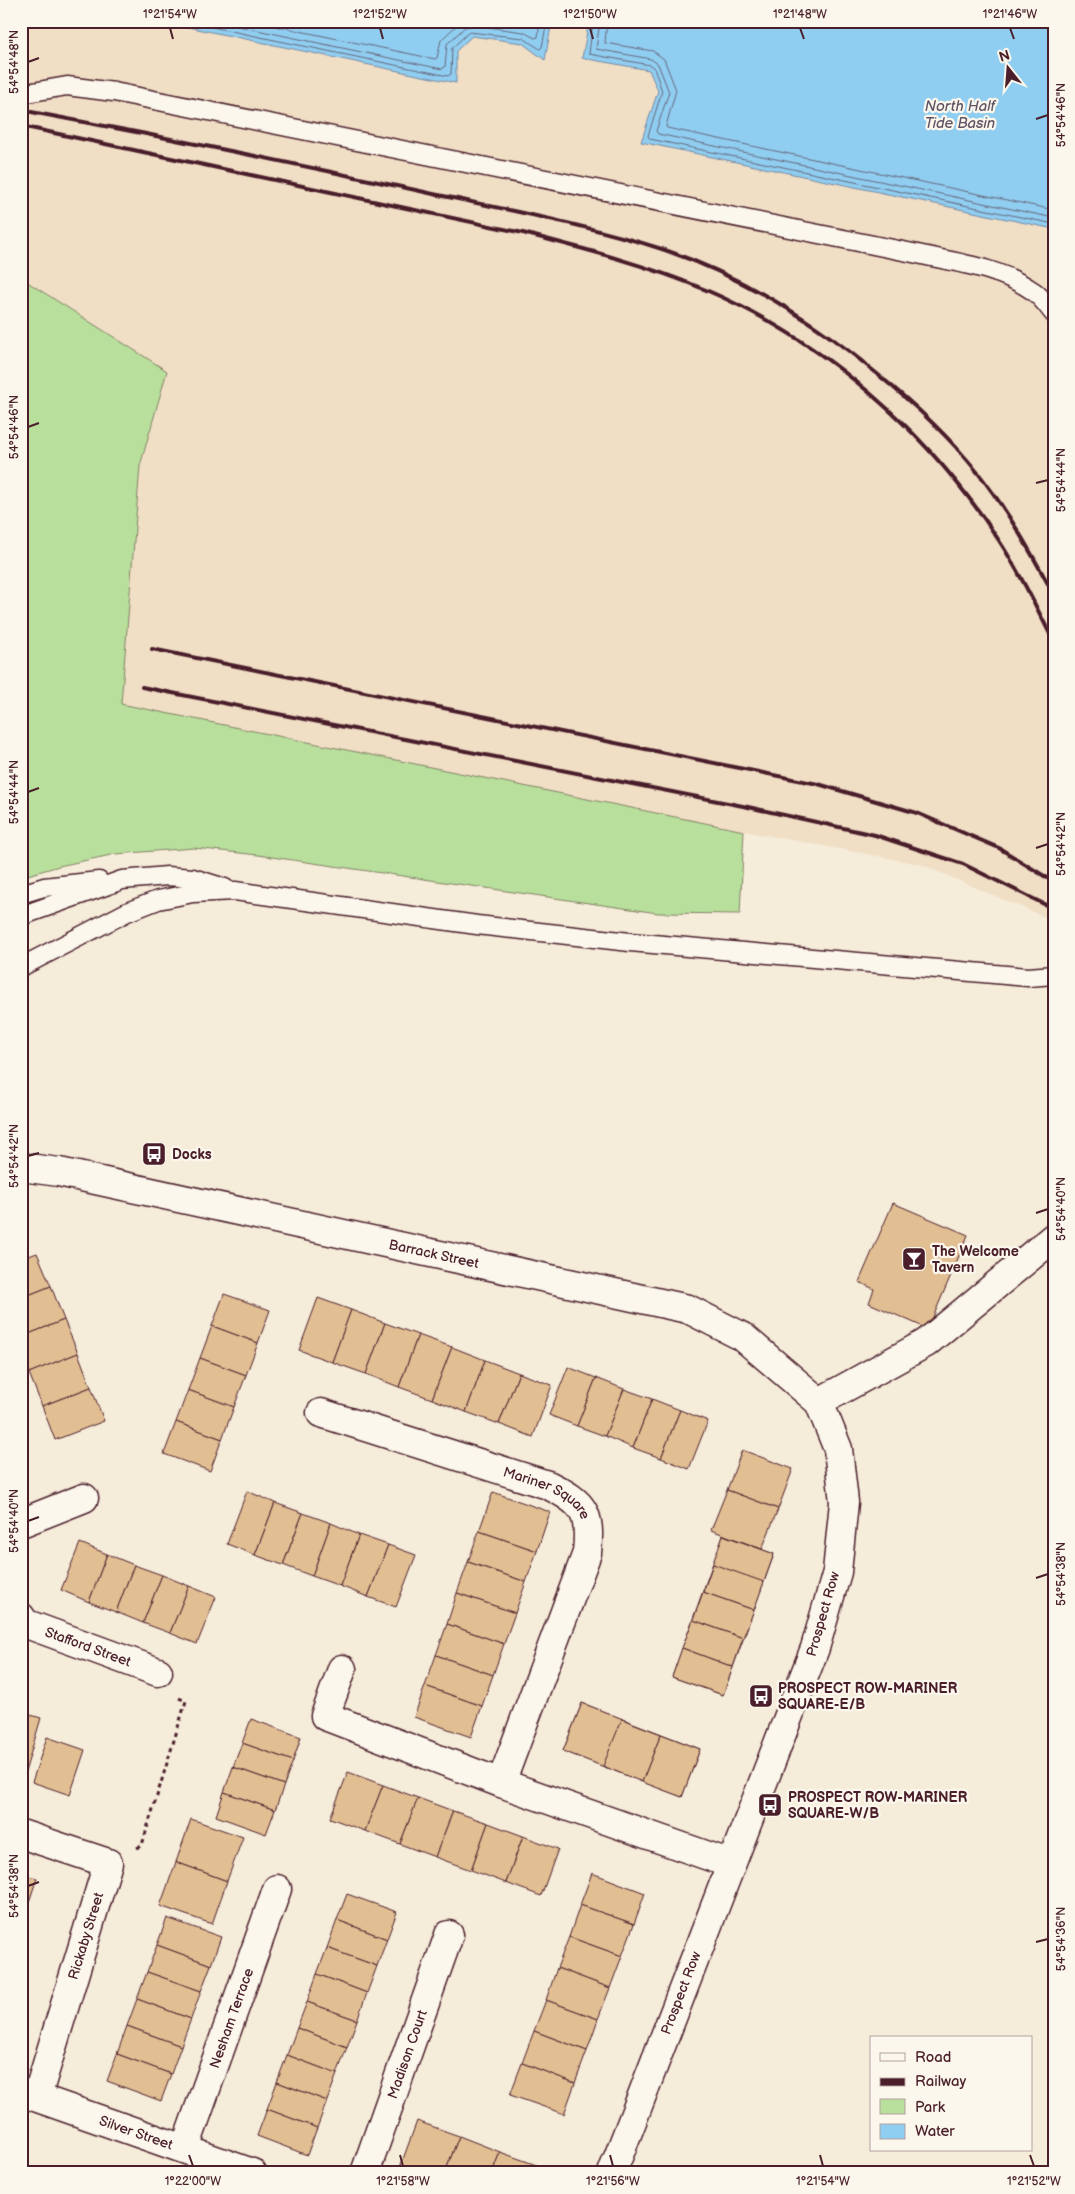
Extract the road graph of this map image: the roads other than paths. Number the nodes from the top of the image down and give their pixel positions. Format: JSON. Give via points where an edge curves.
{"nodes":[{"id":1,"x":21,"y":94,"type":"edge"},
{"id":2,"x":1054,"y":314,"type":"edge"},
{"id":3,"x":122,"y":880,"type":"junction"},
{"id":4,"x":235,"y":891,"type":"junction"},
{"id":5,"x":21,"y":894,"type":"edge"},
{"id":6,"x":21,"y":916,"type":"edge"},
{"id":7,"x":21,"y":967,"type":"edge"},
{"id":8,"x":1054,"y":975,"type":"edge"},
{"id":9,"x":21,"y":1167,"type":"edge"},
{"id":10,"x":1054,"y":1237,"type":"edge"},
{"id":11,"x":819,"y":1402,"type":"junction"},
{"id":12,"x":321,"y":1413,"type":"dead end"},
{"id":13,"x":84,"y":1498,"type":"dead end"},
{"id":14,"x":21,"y":1523,"type":"edge"},
{"id":15,"x":21,"y":1617,"type":"edge"},
{"id":16,"x":342,"y":1669,"type":"dead end"},
{"id":17,"x":158,"y":1672,"type":"road end"},
{"id":18,"x":501,"y":1783,"type":"junction"},
{"id":19,"x":21,"y":1834,"type":"edge"},
{"id":20,"x":731,"y":1864,"type":"junction"},
{"id":21,"x":277,"y":1889,"type":"dead end"},
{"id":22,"x":449,"y":1935,"type":"dead end"},
{"id":23,"x":29,"y":2094,"type":"edge"},
{"id":24,"x":185,"y":2148,"type":"junction"},
{"id":25,"x":252,"y":2173,"type":"edge"},
{"id":26,"x":365,"y":2173,"type":"edge"},
{"id":27,"x":612,"y":2173,"type":"edge"}],
"edges":[{"from":1,"to":2,"type":"lane","via":[[67,86],[114,92],[913,253],[1010,278],[1034,292]]},
{"from":3,"to":4,"type":"lane","via":[[167,876],[193,878]]},
{"from":3,"to":5,"type":"lane","via":[[44,887]]},
{"from":3,"to":6,"type":"lane"},
{"from":4,"to":7,"type":"lane","via":[[193,893],[158,900],[127,912]]},
{"from":4,"to":8,"type":"lane","via":[[478,925],[630,942],[1028,977]]},
{"from":9,"to":11,"type":"street","name":"Barrack Street","via":[[59,1172],[688,1309],[744,1337]]},
{"from":10,"to":11,"type":"street","via":[[926,1343]]},
{"from":11,"to":20,"type":"street","name":"Prospect Row","via":[[838,1449],[844,1502],[837,1572],[815,1648]]},
{"from":12,"to":18,"type":"street","name":"Mariner Square","via":[[548,1485],[567,1494],[584,1509],[589,1530],[587,1554]]},
{"from":13,"to":14,"type":"street"},
{"from":15,"to":17,"type":"street","name":"Stafford Street","via":[[24,1623]]},
{"from":16,"to":18,"type":"street","via":[[325,1716]]},
{"from":18,"to":20,"type":"street"},
{"from":19,"to":23,"type":"street","name":"Rickaby Street","via":[[108,1863]]},
{"from":20,"to":27,"type":"street","name":"Prospect Row"},
{"from":21,"to":24,"type":"street","name":"Nesham Terrace"},
{"from":22,"to":26,"type":"street","name":"Madison Court"},
{"from":23,"to":24,"type":"street","name":"Silver Street"},
{"from":24,"to":25,"type":"street","name":"Silver Street"}]}
